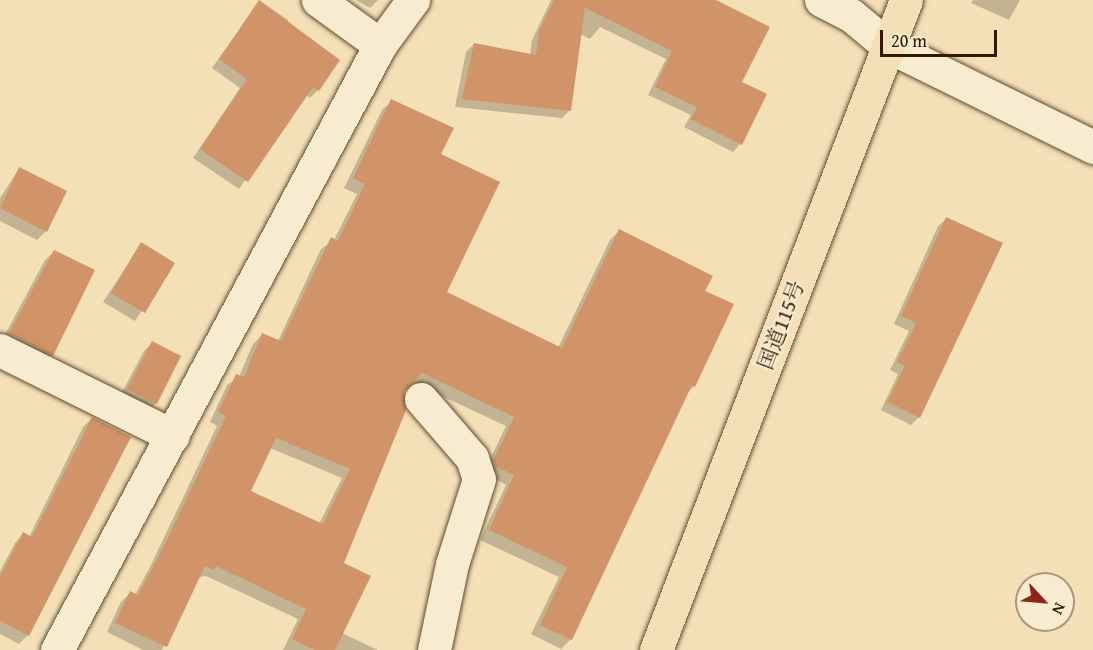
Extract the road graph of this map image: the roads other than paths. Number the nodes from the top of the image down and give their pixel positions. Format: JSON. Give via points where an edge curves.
{"nodes":[{"id":1,"x":318,"y":0,"type":"edge"},
{"id":2,"x":413,"y":0,"type":"edge"},
{"id":3,"x":821,"y":0,"type":"edge"},
{"id":4,"x":906,"y":0,"type":"edge"},
{"id":5,"x":380,"y":45,"type":"junction"},
{"id":6,"x":888,"y":46,"type":"junction"},
{"id":7,"x":1093,"y":147,"type":"edge"},
{"id":8,"x":0,"y":350,"type":"edge"},
{"id":9,"x":421,"y":399,"type":"dead end"},
{"id":10,"x":173,"y":436,"type":"junction"},
{"id":11,"x":57,"y":650,"type":"edge"},
{"id":12,"x":434,"y":650,"type":"edge"},
{"id":13,"x":656,"y":650,"type":"edge"}],
"edges":[{"from":1,"to":5,"type":"street"},
{"from":2,"to":5,"type":"street"},
{"from":3,"to":6,"type":"street","via":[[851,15]]},
{"from":4,"to":6,"type":"highway","name":"国道115号"},
{"from":5,"to":10,"type":"street"},
{"from":6,"to":7,"type":"street"},
{"from":6,"to":13,"type":"highway","name":"国道115号"},
{"from":8,"to":10,"type":"street"},
{"from":9,"to":12,"type":"street","via":[[472,458],[479,479],[452,564]]},
{"from":10,"to":11,"type":"street"}]}
